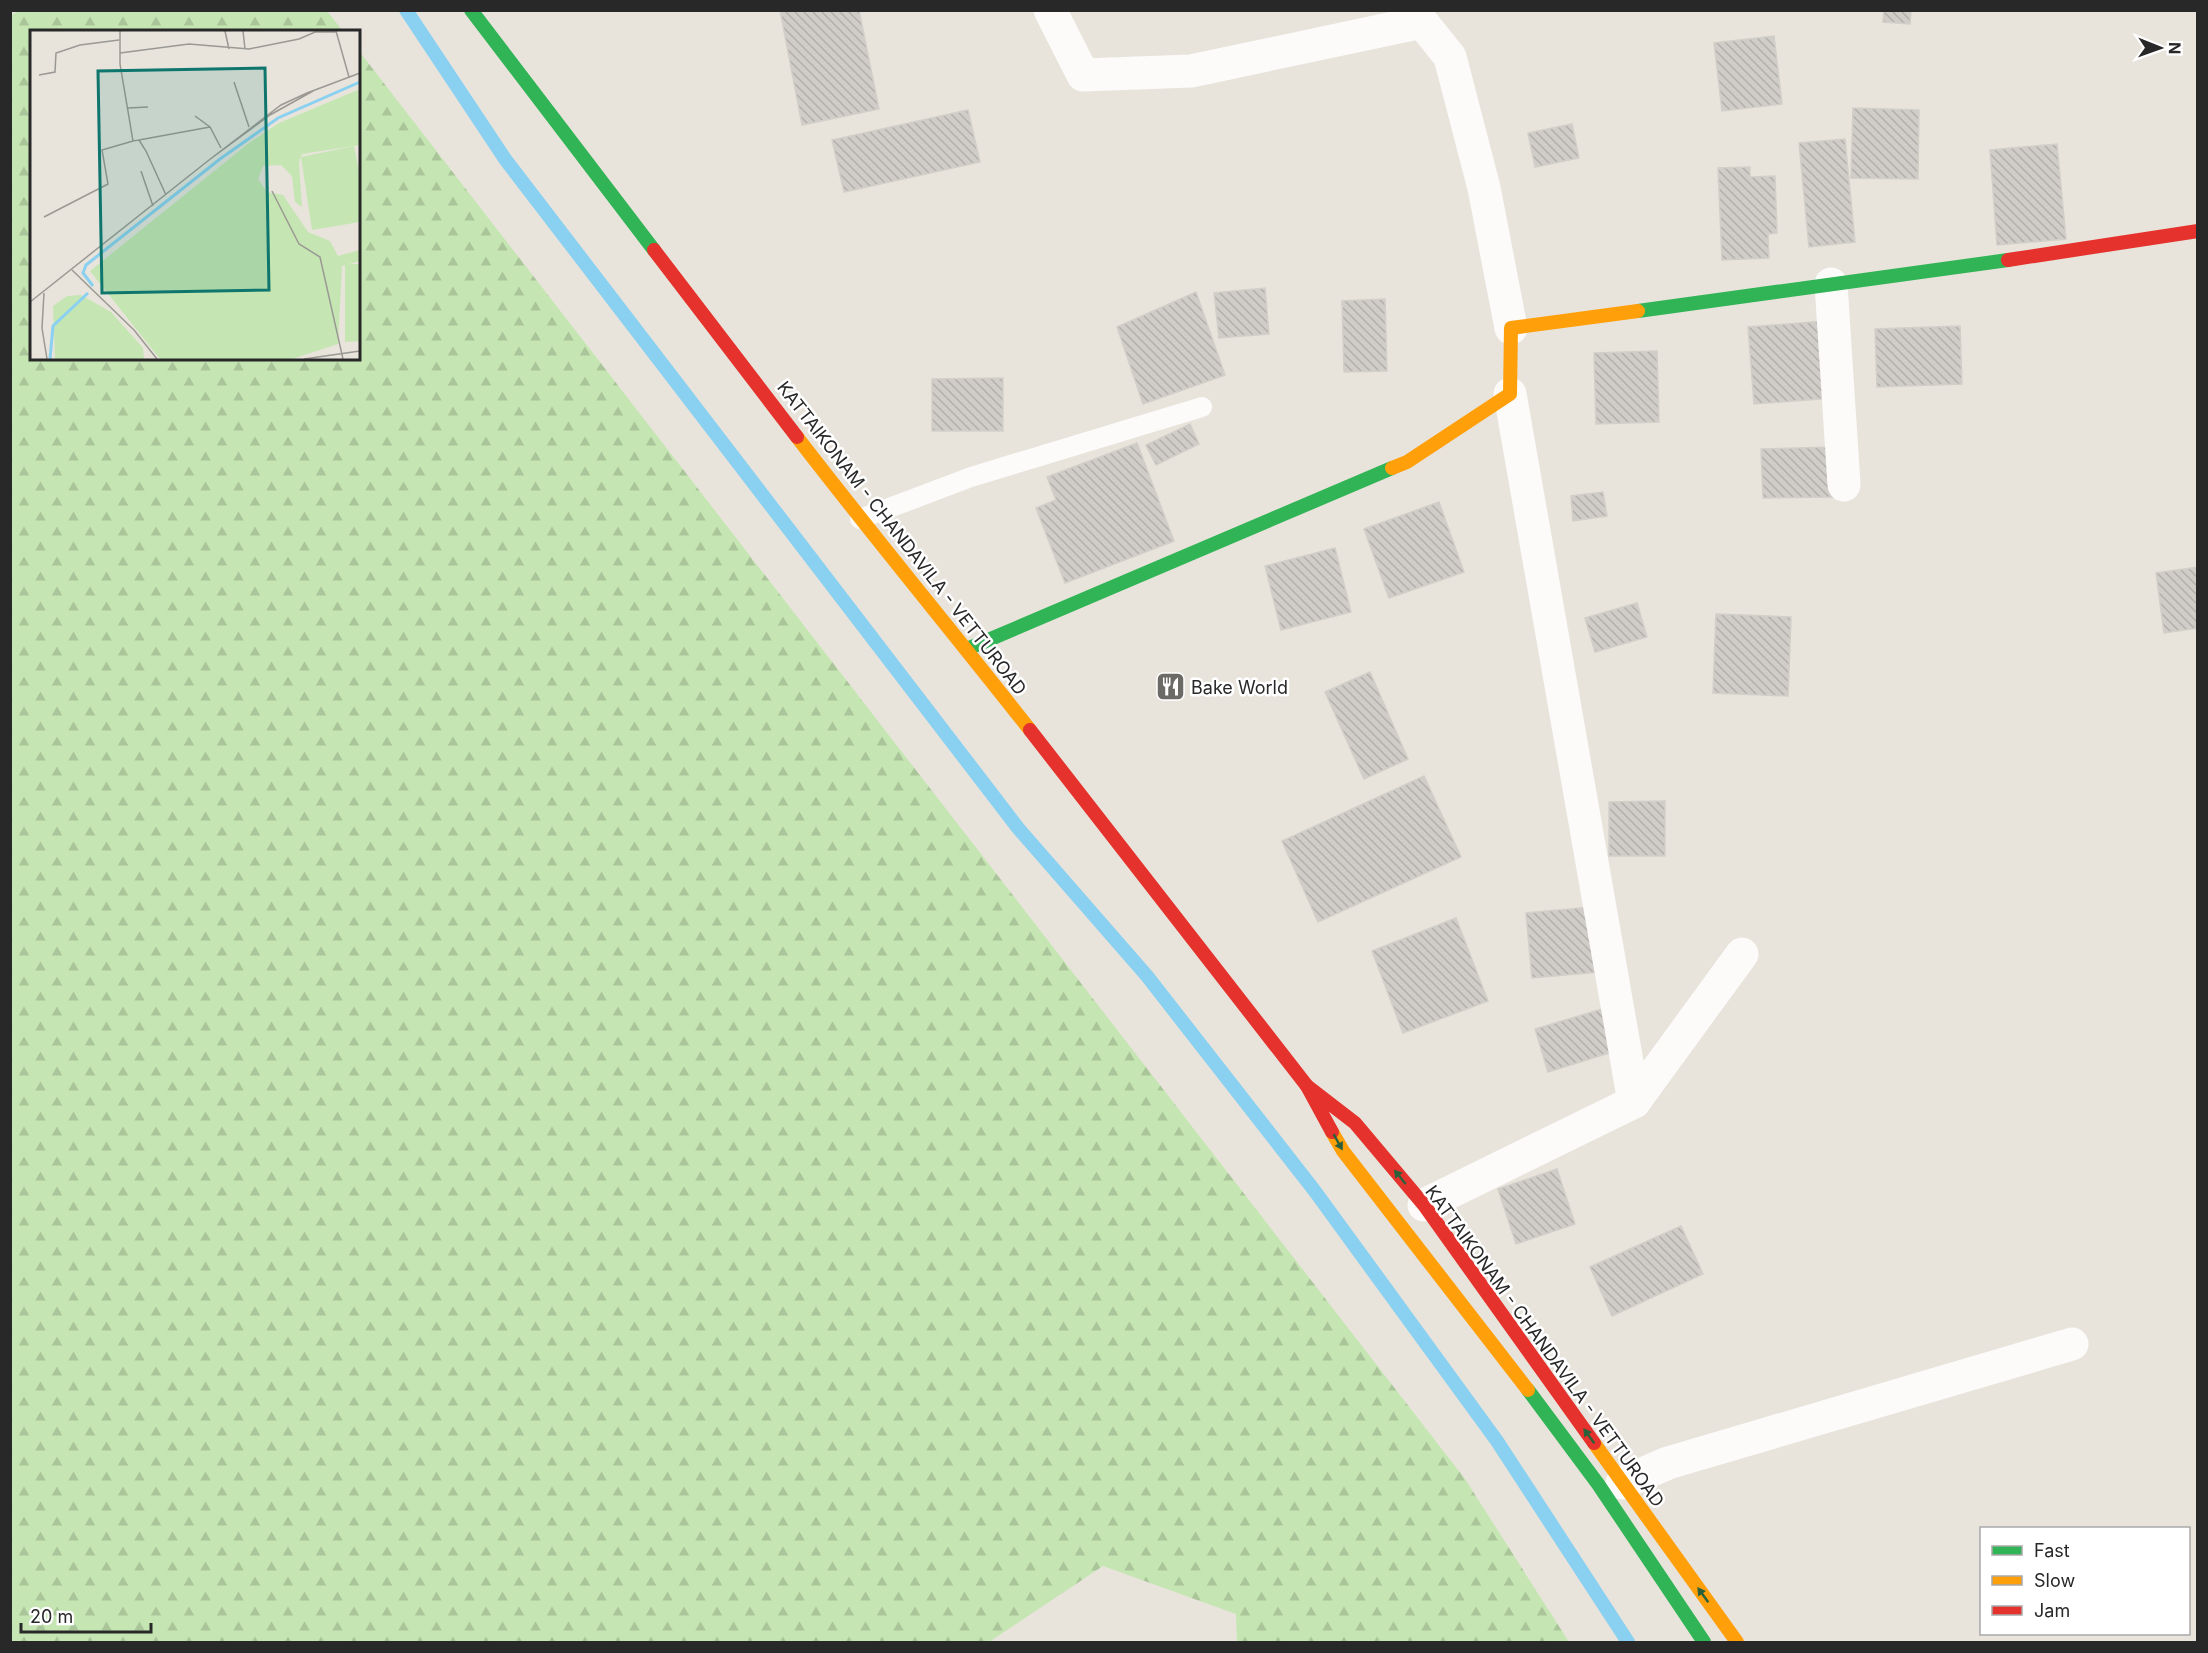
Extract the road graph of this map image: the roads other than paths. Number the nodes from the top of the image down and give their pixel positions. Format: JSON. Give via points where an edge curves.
{"nodes":[{"id":1,"x":471,"y":10,"type":"edge"},
{"id":2,"x":1050,"y":10,"type":"edge"},
{"id":3,"x":2198,"y":231,"type":"edge"},
{"id":4,"x":1831,"y":284,"type":"junction"},
{"id":5,"x":1511,"y":328,"type":"junction"},
{"id":6,"x":1510,"y":394,"type":"junction"},
{"id":7,"x":1202,"y":407,"type":"dead end"},
{"id":8,"x":1844,"y":485,"type":"dead end"},
{"id":9,"x":860,"y":519,"type":"junction"},
{"id":10,"x":967,"y":649,"type":"junction"},
{"id":11,"x":1742,"y":954,"type":"dead end"},
{"id":12,"x":1307,"y":1086,"type":"junction"},
{"id":13,"x":1634,"y":1102,"type":"junction"},
{"id":14,"x":1424,"y":1205,"type":"junction"},
{"id":15,"x":2072,"y":1344,"type":"dead end"},
{"id":16,"x":1622,"y":1483,"type":"junction"},
{"id":17,"x":1704,"y":1642,"type":"edge"},
{"id":18,"x":1737,"y":1642,"type":"edge"}],
"edges":[{"from":1,"to":9,"type":"main road","name":"KATTAIKONAM - CHANDAVILA - VETTUROAD"},
{"from":2,"to":5,"type":"street","via":[[1083,75],[1191,71],[1422,22],[1450,57],[1484,188]]},
{"from":3,"to":4,"type":"main road"},
{"from":4,"to":5,"type":"main road"},
{"from":4,"to":8,"type":"street"},
{"from":5,"to":6,"type":"main road"},
{"from":6,"to":10,"type":"main road","via":[[1407,462]]},
{"from":6,"to":13,"type":"street"},
{"from":7,"to":9,"type":"lane","via":[[971,477]]},
{"from":9,"to":10,"type":"main road","name":"KATTAIKONAM - CHANDAVILA - VETTUROAD"},
{"from":10,"to":12,"type":"main road","name":"KATTAIKONAM - CHANDAVILA - VETTUROAD"},
{"from":11,"to":13,"type":"street"},
{"from":14,"to":12,"type":"main road","name":"KATTAIKONAM - CHANDAVILA - VETTUROAD","one_way":true,"via":[[1356,1123]]},
{"from":12,"to":17,"type":"main road","name":"KATTAIKONAM - CHANDAVILA - VETTUROAD","one_way":true,"via":[[1343,1151],[1598,1485]]},
{"from":13,"to":14,"type":"street"},
{"from":16,"to":14,"type":"main road","name":"KATTAIKONAM - CHANDAVILA - VETTUROAD","one_way":true},
{"from":15,"to":16,"type":"street","via":[[1668,1463]]},
{"from":18,"to":16,"type":"main road","name":"KATTAIKONAM - CHANDAVILA - VETTUROAD","one_way":true}]}
